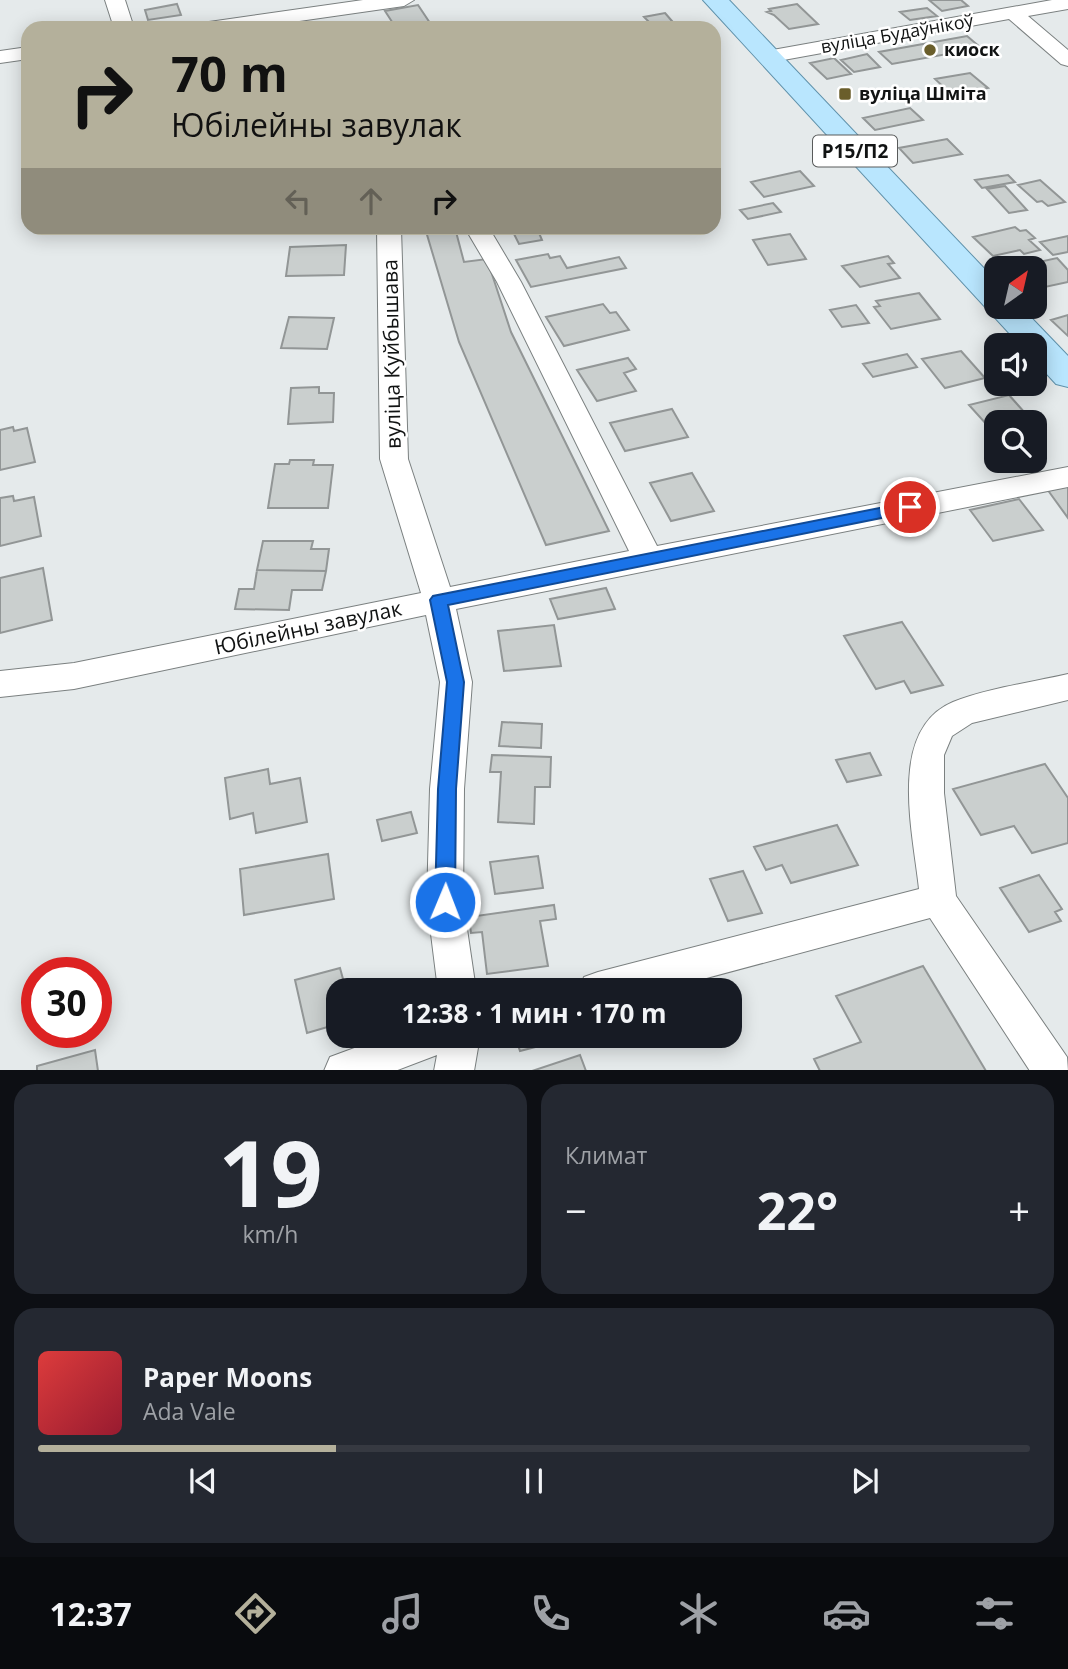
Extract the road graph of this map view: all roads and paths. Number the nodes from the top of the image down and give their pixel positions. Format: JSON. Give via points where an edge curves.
{"nodes":[{"id":1,"x":115,"y":0,"type":"edge"},
{"id":2,"x":404,"y":0,"type":"edge"},
{"id":3,"x":715,"y":0,"type":"edge"},
{"id":4,"x":979,"y":0,"type":"edge"},
{"id":5,"x":366,"y":3,"type":"edge"},
{"id":6,"x":1068,"y":3,"type":"edge"},
{"id":7,"x":1004,"y":14,"type":"junction"},
{"id":8,"x":122,"y":21,"type":"edge"},
{"id":9,"x":253,"y":21,"type":"edge"},
{"id":10,"x":370,"y":21,"type":"edge"},
{"id":11,"x":21,"y":54,"type":"edge"},
{"id":12,"x":0,"y":57,"type":"edge"},
{"id":13,"x":767,"y":57,"type":"junction"},
{"id":14,"x":1068,"y":60,"type":"edge"},
{"id":15,"x":389,"y":235,"type":"edge"},
{"id":16,"x":482,"y":235,"type":"edge"},
{"id":17,"x":984,"y":287,"type":"edge"},
{"id":18,"x":1015,"y":319,"type":"edge"},
{"id":19,"x":1066,"y":372,"type":"edge"},
{"id":20,"x":1068,"y":477,"type":"edge"},
{"id":21,"x":648,"y":558,"type":"junction"},
{"id":22,"x":439,"y":600,"type":"junction"},
{"id":23,"x":0,"y":684,"type":"edge"},
{"id":24,"x":1068,"y":687,"type":"edge"},
{"id":25,"x":937,"y":900,"type":"junction"},
{"id":26,"x":455,"y":978,"type":"edge"},
{"id":27,"x":643,"y":978,"type":"edge"},
{"id":28,"x":404,"y":1048,"type":"edge"},
{"id":29,"x":458,"y":1048,"type":"edge"},
{"id":30,"x":344,"y":1070,"type":"edge"},
{"id":31,"x":454,"y":1070,"type":"edge"},
{"id":32,"x":1053,"y":1070,"type":"edge"}],
"edges":[{"from":1,"to":8,"type":"street"},
{"from":2,"to":5,"type":"street"},
{"from":3,"to":13,"type":"main road","number":"Р15/П2"},
{"from":4,"to":7,"type":"street"},
{"from":5,"to":9,"type":"street"},
{"from":5,"to":10,"type":"street"},
{"from":6,"to":7,"type":"street","name":"вуліца Будаўнікоў"},
{"from":7,"to":13,"type":"street","name":"вуліца Будаўнікоў"},
{"from":7,"to":14,"type":"street"},
{"from":11,"to":12,"type":"street"},
{"from":13,"to":17,"type":"main road","number":"Р15/П2"},
{"from":15,"to":22,"type":"street","name":"вуліца Куйбышава","via":[[394,458]]},
{"from":16,"to":21,"type":"street"},
{"from":18,"to":19,"type":"main road"},
{"from":20,"to":21,"type":"street","name":"Юбілейны завулак"},
{"from":21,"to":22,"type":"street","name":"Юбілейны завулак"},
{"from":22,"to":23,"type":"street","name":"Юбілейны завулак","via":[[74,676]]},
{"from":22,"to":26,"type":"street","name":"вуліца Куйбышава","via":[[456,682],[447,789],[445,902]]},
{"from":24,"to":25,"type":"street","via":[[963,712],[939,727],[927,755]]},
{"from":25,"to":27,"type":"street"},
{"from":25,"to":32,"type":"street"},
{"from":28,"to":30,"type":"street"},
{"from":29,"to":31,"type":"street"}]}
